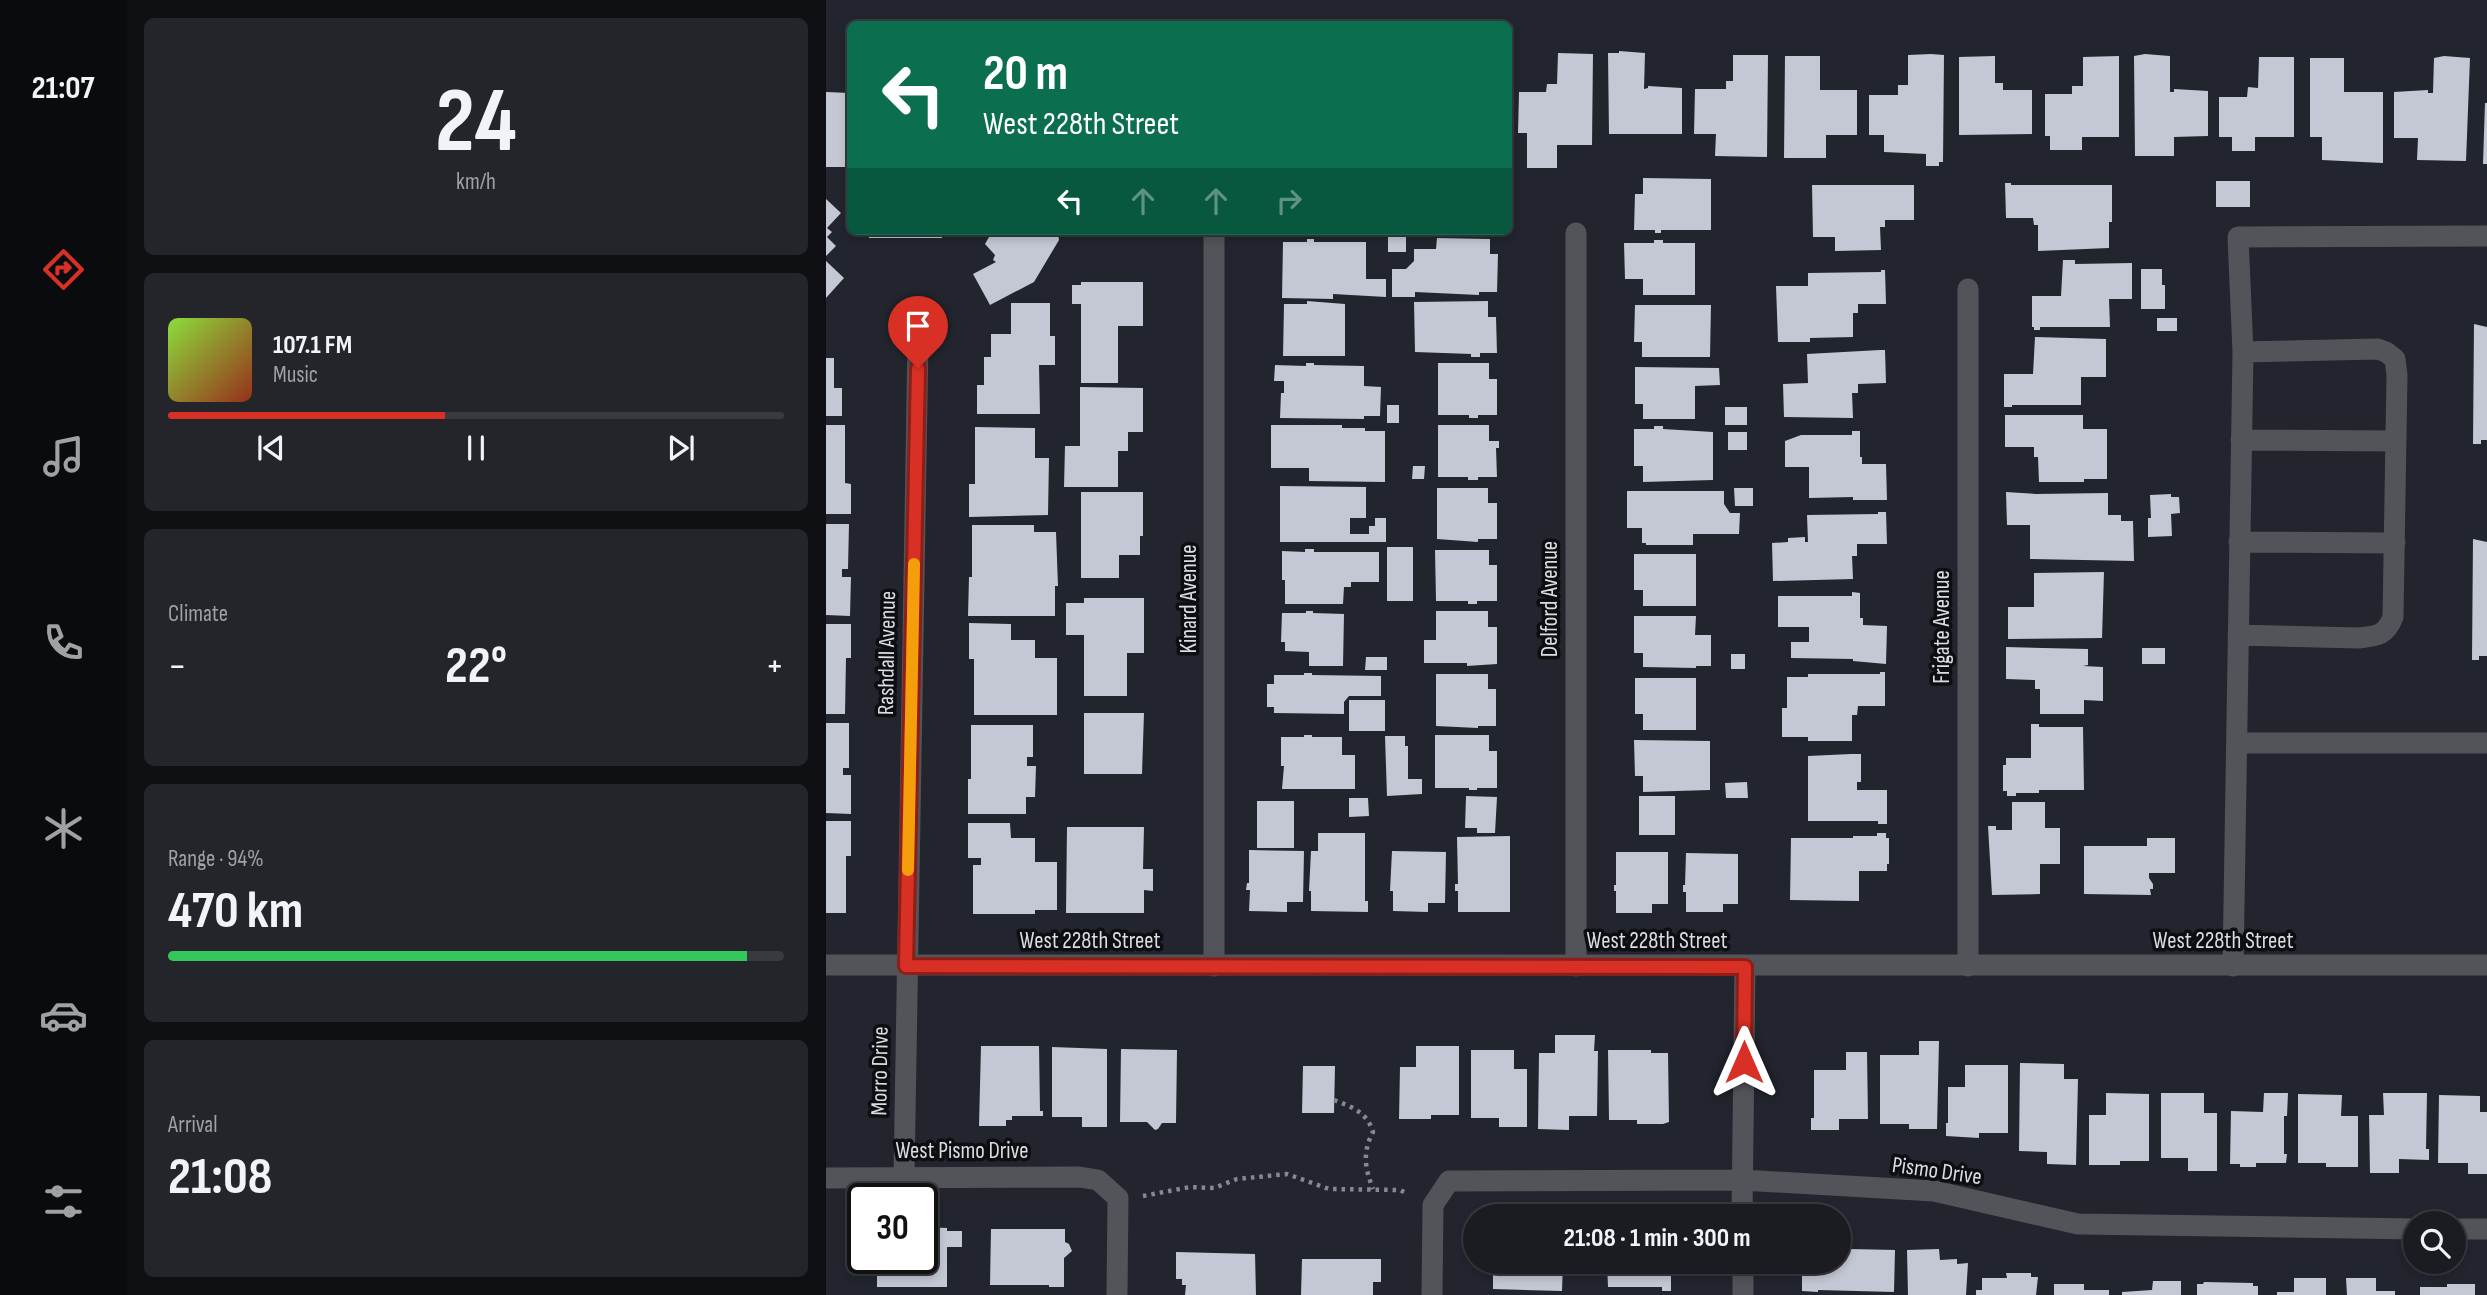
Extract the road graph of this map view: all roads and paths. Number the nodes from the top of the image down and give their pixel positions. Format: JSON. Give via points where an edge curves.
{"nodes":[{"id":1,"x":1576,"y":233,"type":"dead end"},
{"id":2,"x":1214,"y":235,"type":"edge"},
{"id":3,"x":2487,"y":236,"type":"edge"},
{"id":4,"x":1968,"y":289,"type":"dead end"},
{"id":5,"x":918,"y":340,"type":"dead end"},
{"id":6,"x":2243,"y":352,"type":"junction"},
{"id":7,"x":2241,"y":440,"type":"junction"},
{"id":8,"x":2396,"y":441,"type":"junction"},
{"id":9,"x":2239,"y":542,"type":"junction"},
{"id":10,"x":2395,"y":543,"type":"junction"},
{"id":11,"x":2238,"y":635,"type":"junction"},
{"id":12,"x":2236,"y":743,"type":"junction"},
{"id":13,"x":2487,"y":743,"type":"edge"},
{"id":14,"x":826,"y":965,"type":"edge"},
{"id":15,"x":2487,"y":965,"type":"edge"},
{"id":16,"x":906,"y":966,"type":"junction"},
{"id":17,"x":1214,"y":966,"type":"junction"},
{"id":18,"x":1576,"y":966,"type":"junction"},
{"id":19,"x":1968,"y":966,"type":"junction"},
{"id":20,"x":2233,"y":966,"type":"junction"},
{"id":21,"x":1745,"y":967,"type":"junction"},
{"id":22,"x":1334,"y":1100,"type":"dead end"},
{"id":23,"x":904,"y":1176,"type":"junction"},
{"id":24,"x":826,"y":1178,"type":"edge"},
{"id":25,"x":1742,"y":1180,"type":"junction"},
{"id":26,"x":1373,"y":1189,"type":"junction"},
{"id":27,"x":1118,"y":1198,"type":"junction"},
{"id":28,"x":1742,"y":1204,"type":"edge"},
{"id":29,"x":1433,"y":1205,"type":"junction"},
{"id":30,"x":2403,"y":1229,"type":"edge"},
{"id":31,"x":2466,"y":1229,"type":"edge"},
{"id":32,"x":2487,"y":1230,"type":"edge"},
{"id":33,"x":1742,"y":1274,"type":"edge"},
{"id":34,"x":1118,"y":1295,"type":"edge"},
{"id":35,"x":1432,"y":1295,"type":"edge"},
{"id":36,"x":1743,"y":1295,"type":"edge"}],
"edges":[{"from":1,"to":18,"type":"street","name":"Delford Avenue"},
{"from":2,"to":17,"type":"street","name":"Kinard Avenue"},
{"from":3,"to":6,"type":"street","via":[[2238,236]]},
{"from":4,"to":19,"type":"street","name":"Frigate Avenue"},
{"from":5,"to":16,"type":"street","name":"Rashdall Avenue"},
{"from":6,"to":7,"type":"street"},
{"from":6,"to":8,"type":"street","via":[[2386,352],[2395,359],[2396,367]]},
{"from":7,"to":8,"type":"street"},
{"from":7,"to":9,"type":"street"},
{"from":8,"to":10,"type":"street"},
{"from":9,"to":10,"type":"street"},
{"from":9,"to":11,"type":"street"},
{"from":10,"to":11,"type":"street","via":[[2393,617],[2388,629],[2359,638]]},
{"from":11,"to":12,"type":"street"},
{"from":12,"to":13,"type":"street"},
{"from":12,"to":20,"type":"street"},
{"from":14,"to":16,"type":"street","name":"West 228th Street"},
{"from":15,"to":20,"type":"street","name":"West 228th Street"},
{"from":16,"to":17,"type":"street","name":"West 228th Street"},
{"from":16,"to":23,"type":"street","name":"Morro Drive"},
{"from":17,"to":18,"type":"street","name":"West 228th Street"},
{"from":18,"to":21,"type":"street","name":"West 228th Street"},
{"from":19,"to":20,"type":"street","name":"West 228th Street"},
{"from":19,"to":21,"type":"street","name":"West 228th Street"},
{"from":21,"to":25,"type":"street"},
{"from":22,"to":26,"type":"path","via":[[1360,1111],[1370,1121],[1373,1132],[1366,1145],[1365,1165]]},
{"from":23,"to":24,"type":"street","name":"West Pismo Drive"},
{"from":23,"to":27,"type":"street","name":"West Pismo Drive","via":[[1079,1177],[1098,1180]]},
{"from":25,"to":28,"type":"street"},
{"from":25,"to":29,"type":"street","name":"Pismo Drive","via":[[1449,1181]]},
{"from":25,"to":30,"type":"street","name":"Pismo Drive","via":[[1934,1191],[2078,1224]]},
{"from":26,"to":27,"type":"path","via":[[1329,1189],[1287,1174],[1237,1179],[1214,1188]]},
{"from":26,"to":29,"type":"path","via":[[1400,1190]]},
{"from":27,"to":34,"type":"street"},
{"from":29,"to":35,"type":"street"},
{"from":31,"to":32,"type":"street"},
{"from":33,"to":36,"type":"street"}]}
